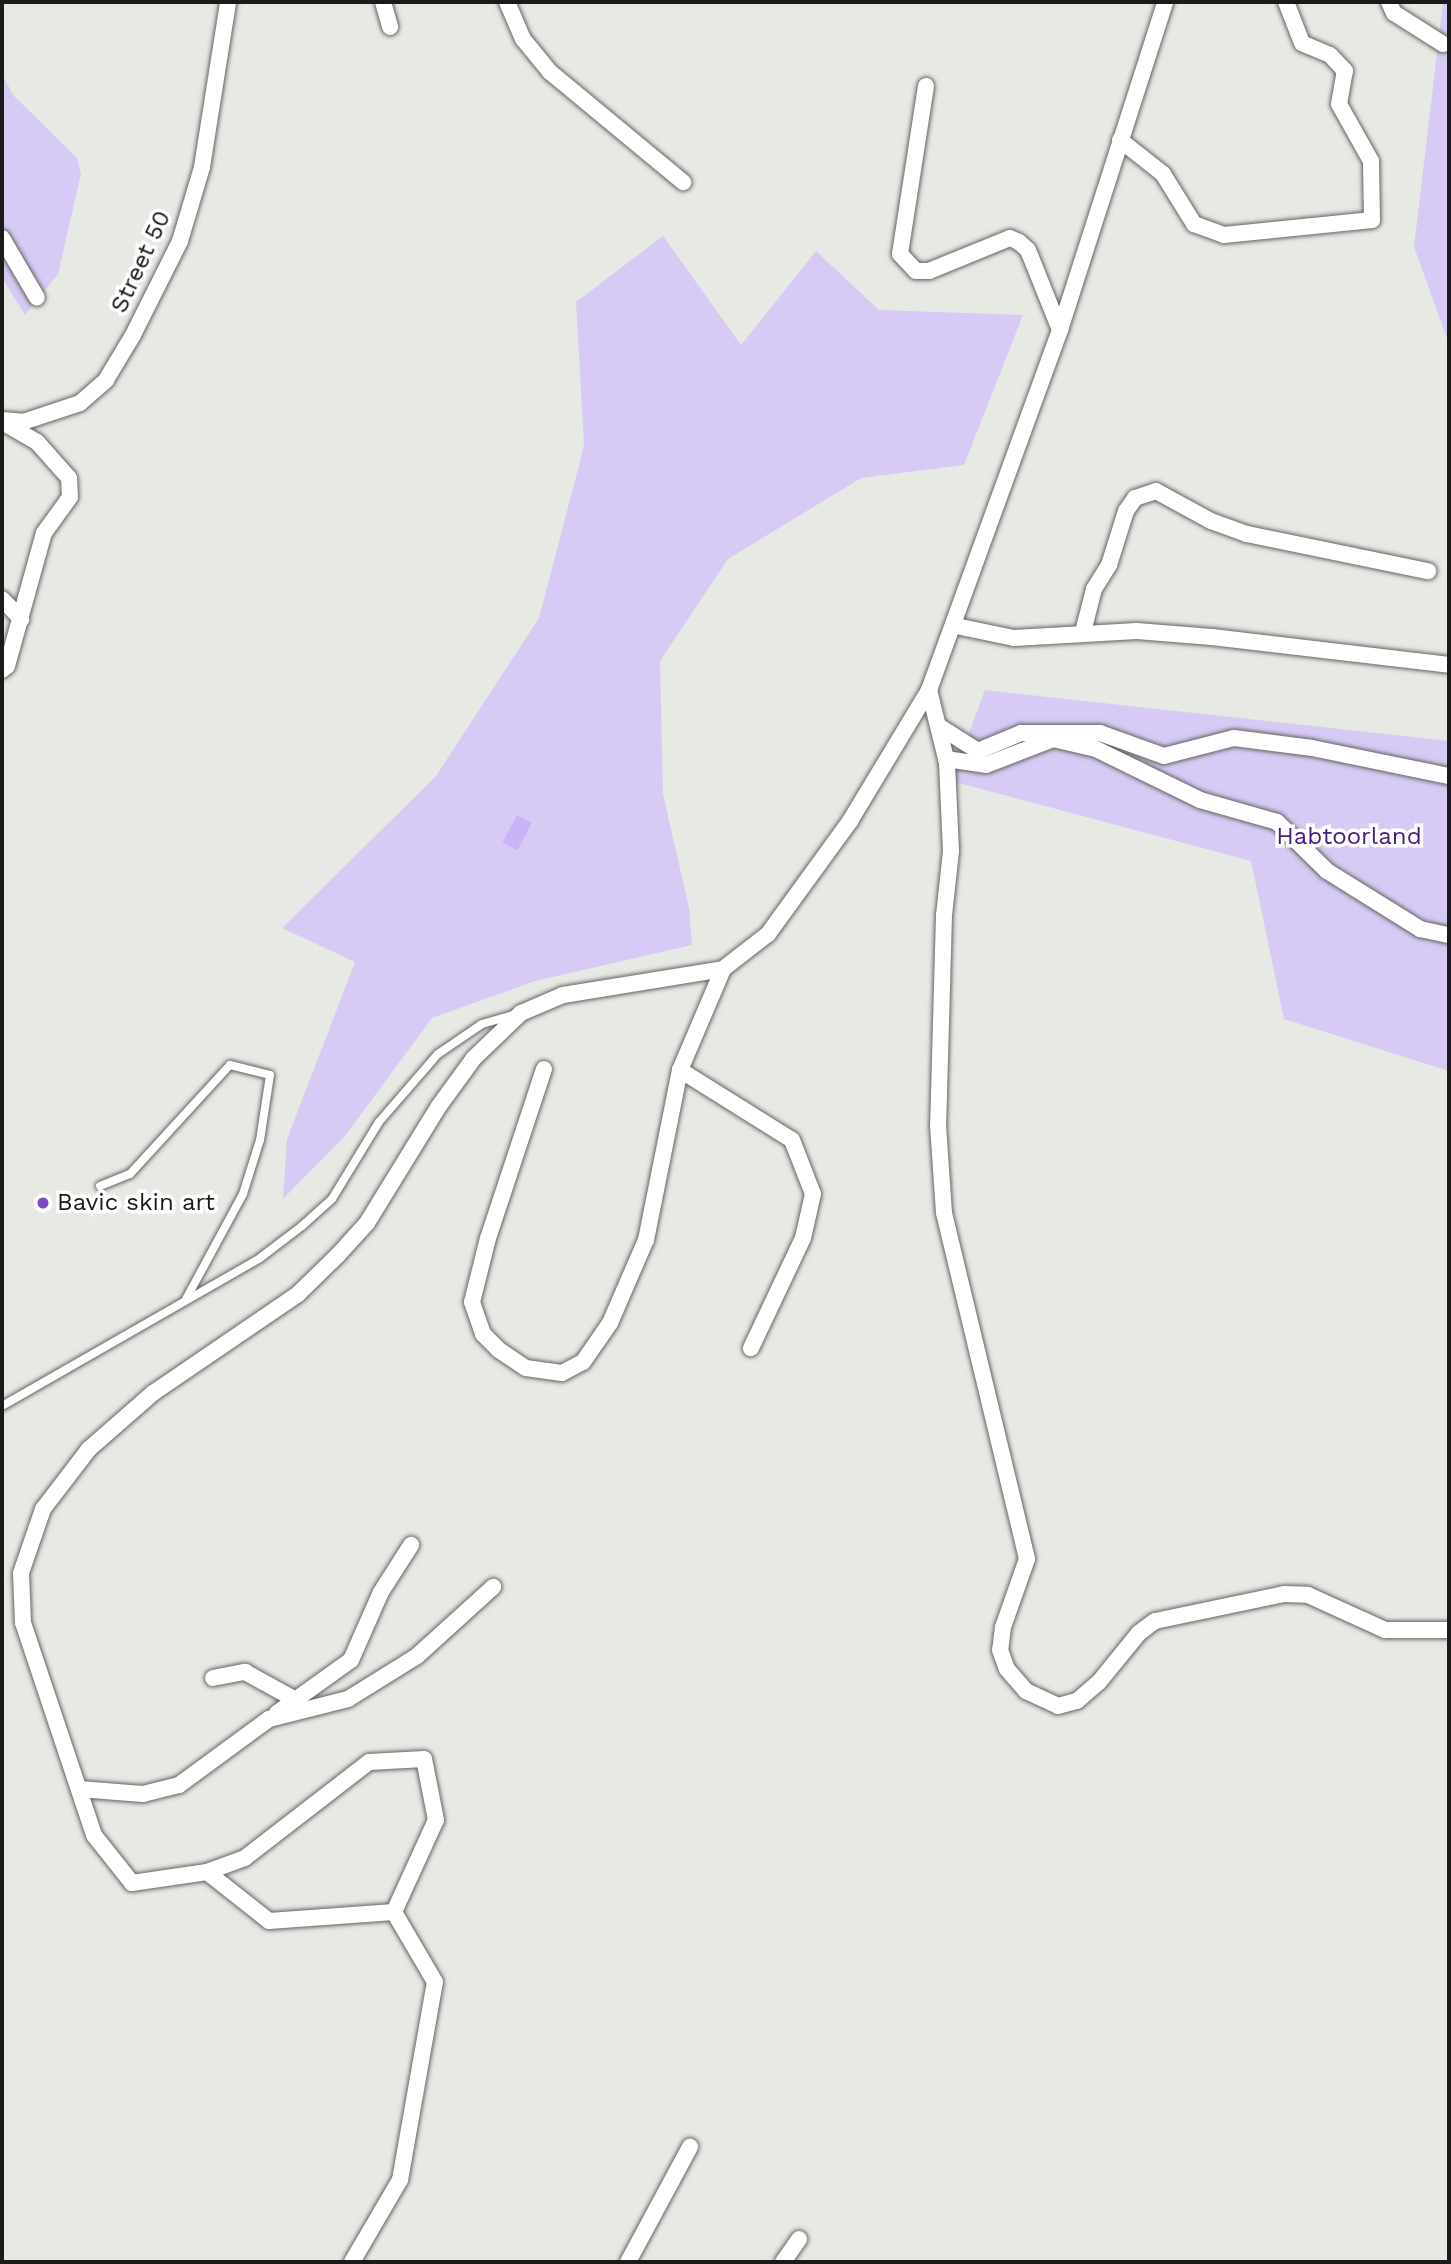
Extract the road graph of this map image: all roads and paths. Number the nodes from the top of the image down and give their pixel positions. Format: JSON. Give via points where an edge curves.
{"nodes":[{"id":1,"x":228,"y":2,"type":"edge"},
{"id":2,"x":383,"y":2,"type":"edge"},
{"id":3,"x":507,"y":2,"type":"edge"},
{"id":4,"x":1165,"y":2,"type":"edge"},
{"id":5,"x":1286,"y":2,"type":"edge"},
{"id":6,"x":1389,"y":2,"type":"edge"},
{"id":7,"x":390,"y":27,"type":"dead end"},
{"id":8,"x":1443,"y":44,"type":"dead end"},
{"id":9,"x":926,"y":86,"type":"dead end"},
{"id":10,"x":1120,"y":140,"type":"junction"},
{"id":11,"x":683,"y":182,"type":"dead end"},
{"id":12,"x":2,"y":238,"type":"edge"},
{"id":13,"x":37,"y":298,"type":"dead end"},
{"id":14,"x":1060,"y":330,"type":"junction"},
{"id":15,"x":2,"y":421,"type":"edge"},
{"id":16,"x":1428,"y":571,"type":"dead end"},
{"id":17,"x":2,"y":599,"type":"edge"},
{"id":18,"x":20,"y":619,"type":"junction"},
{"id":19,"x":956,"y":626,"type":"junction"},
{"id":20,"x":1083,"y":632,"type":"junction"},
{"id":21,"x":1449,"y":665,"type":"edge"},
{"id":22,"x":2,"y":670,"type":"edge"},
{"id":23,"x":929,"y":690,"type":"junction"},
{"id":24,"x":940,"y":727,"type":"junction"},
{"id":25,"x":946,"y":759,"type":"junction"},
{"id":26,"x":1449,"y":776,"type":"edge"},
{"id":27,"x":1449,"y":936,"type":"edge"},
{"id":28,"x":723,"y":969,"type":"junction"},
{"id":29,"x":521,"y":1013,"type":"junction"},
{"id":30,"x":544,"y":1069,"type":"dead end"},
{"id":31,"x":680,"y":1070,"type":"junction"},
{"id":32,"x":100,"y":1186,"type":"dead end"},
{"id":33,"x":185,"y":1300,"type":"junction"},
{"id":34,"x":751,"y":1348,"type":"dead end"},
{"id":35,"x":2,"y":1406,"type":"edge"},
{"id":36,"x":411,"y":1545,"type":"dead end"},
{"id":37,"x":494,"y":1587,"type":"dead end"},
{"id":38,"x":1449,"y":1630,"type":"edge"},
{"id":39,"x":213,"y":1678,"type":"dead end"},
{"id":40,"x":296,"y":1700,"type":"junction"},
{"id":41,"x":269,"y":1719,"type":"junction"},
{"id":42,"x":79,"y":1789,"type":"junction"},
{"id":43,"x":206,"y":1872,"type":"junction"},
{"id":44,"x":394,"y":1912,"type":"junction"},
{"id":45,"x":690,"y":2147,"type":"dead end"},
{"id":46,"x":799,"y":2239,"type":"dead end"},
{"id":47,"x":352,"y":2262,"type":"edge"},
{"id":48,"x":628,"y":2262,"type":"edge"},
{"id":49,"x":783,"y":2262,"type":"edge"}],
"edges":[{"from":1,"to":15,"type":"street","name":"Street 50","via":[[202,167],[180,241],[133,334],[106,380],[80,403],[23,422]]},
{"from":2,"to":7,"type":"street"},
{"from":3,"to":11,"type":"street","via":[[523,39],[550,72]]},
{"from":4,"to":10,"type":"street"},
{"from":5,"to":10,"type":"street","via":[[1302,43],[1331,55],[1345,71],[1339,104],[1371,160],[1372,220],[1224,235],[1194,224],[1163,174]]},
{"from":6,"to":8,"type":"street","via":[[1394,13]]},
{"from":9,"to":14,"type":"street","via":[[900,254],[916,271],[929,271],[1010,238],[1019,242],[1028,250]]},
{"from":10,"to":14,"type":"street"},
{"from":12,"to":13,"type":"street"},
{"from":14,"to":19,"type":"street"},
{"from":15,"to":18,"type":"street","via":[[37,442],[69,478],[70,498],[44,533]]},
{"from":16,"to":20,"type":"street","via":[[1247,534],[1211,521],[1156,491],[1135,498],[1126,511],[1110,565],[1094,589]]},
{"from":17,"to":18,"type":"street"},
{"from":18,"to":22,"type":"street"},
{"from":19,"to":20,"type":"street","via":[[1014,638]]},
{"from":19,"to":23,"type":"street"},
{"from":20,"to":21,"type":"street","via":[[1212,637]]},
{"from":23,"to":24,"type":"street"},
{"from":23,"to":28,"type":"street","via":[[850,821],[768,934]]},
{"from":24,"to":25,"type":"street"},
{"from":24,"to":26,"type":"street","via":[[978,751],[1021,733],[1100,733],[1164,755],[1234,738],[1312,748]]},
{"from":25,"to":27,"type":"street","via":[[986,765],[1053,739],[1096,749],[1200,800],[1278,822],[1327,871],[1420,929]]},
{"from":25,"to":38,"type":"street","via":[[951,851],[944,915],[939,1137],[944,1213],[1027,1559],[1003,1627],[1000,1650],[1007,1669],[1026,1691],[1058,1706],[1077,1701],[1155,1621],[1284,1594],[1308,1595],[1385,1630]]},
{"from":28,"to":29,"type":"street","via":[[563,995]]},
{"from":28,"to":31,"type":"street"},
{"from":29,"to":33,"type":"lane","via":[[482,1024],[438,1054],[379,1122],[332,1199],[260,1258]]},
{"from":29,"to":42,"type":"street","via":[[474,1058],[367,1223],[338,1255],[298,1294],[153,1393],[89,1449],[43,1509],[21,1573],[23,1623]]},
{"from":30,"to":31,"type":"street","via":[[488,1238],[472,1302],[474,1316],[491,1342],[515,1362],[544,1373],[573,1371],[610,1324],[646,1240]]},
{"from":31,"to":34,"type":"street","via":[[792,1140],[813,1194],[803,1238]]},
{"from":32,"to":33,"type":"lane","via":[[130,1174],[230,1065],[270,1075],[260,1140],[243,1194]]},
{"from":33,"to":35,"type":"lane"},
{"from":36,"to":40,"type":"street","via":[[381,1592],[351,1660]]},
{"from":37,"to":41,"type":"street","via":[[417,1656],[348,1699]]},
{"from":39,"to":40,"type":"street","via":[[245,1672]]},
{"from":40,"to":41,"type":"street"},
{"from":41,"to":42,"type":"street","via":[[179,1785],[143,1794]]},
{"from":42,"to":43,"type":"street","via":[[94,1835],[132,1883]]},
{"from":43,"to":44,"type":"street","via":[[269,1921]]},
{"from":43,"to":44,"type":"street","via":[[245,1858],[369,1762],[424,1759],[436,1820]]},
{"from":44,"to":47,"type":"street","via":[[435,1982],[400,2180]]},
{"from":45,"to":48,"type":"street"},
{"from":46,"to":49,"type":"street"}]}
